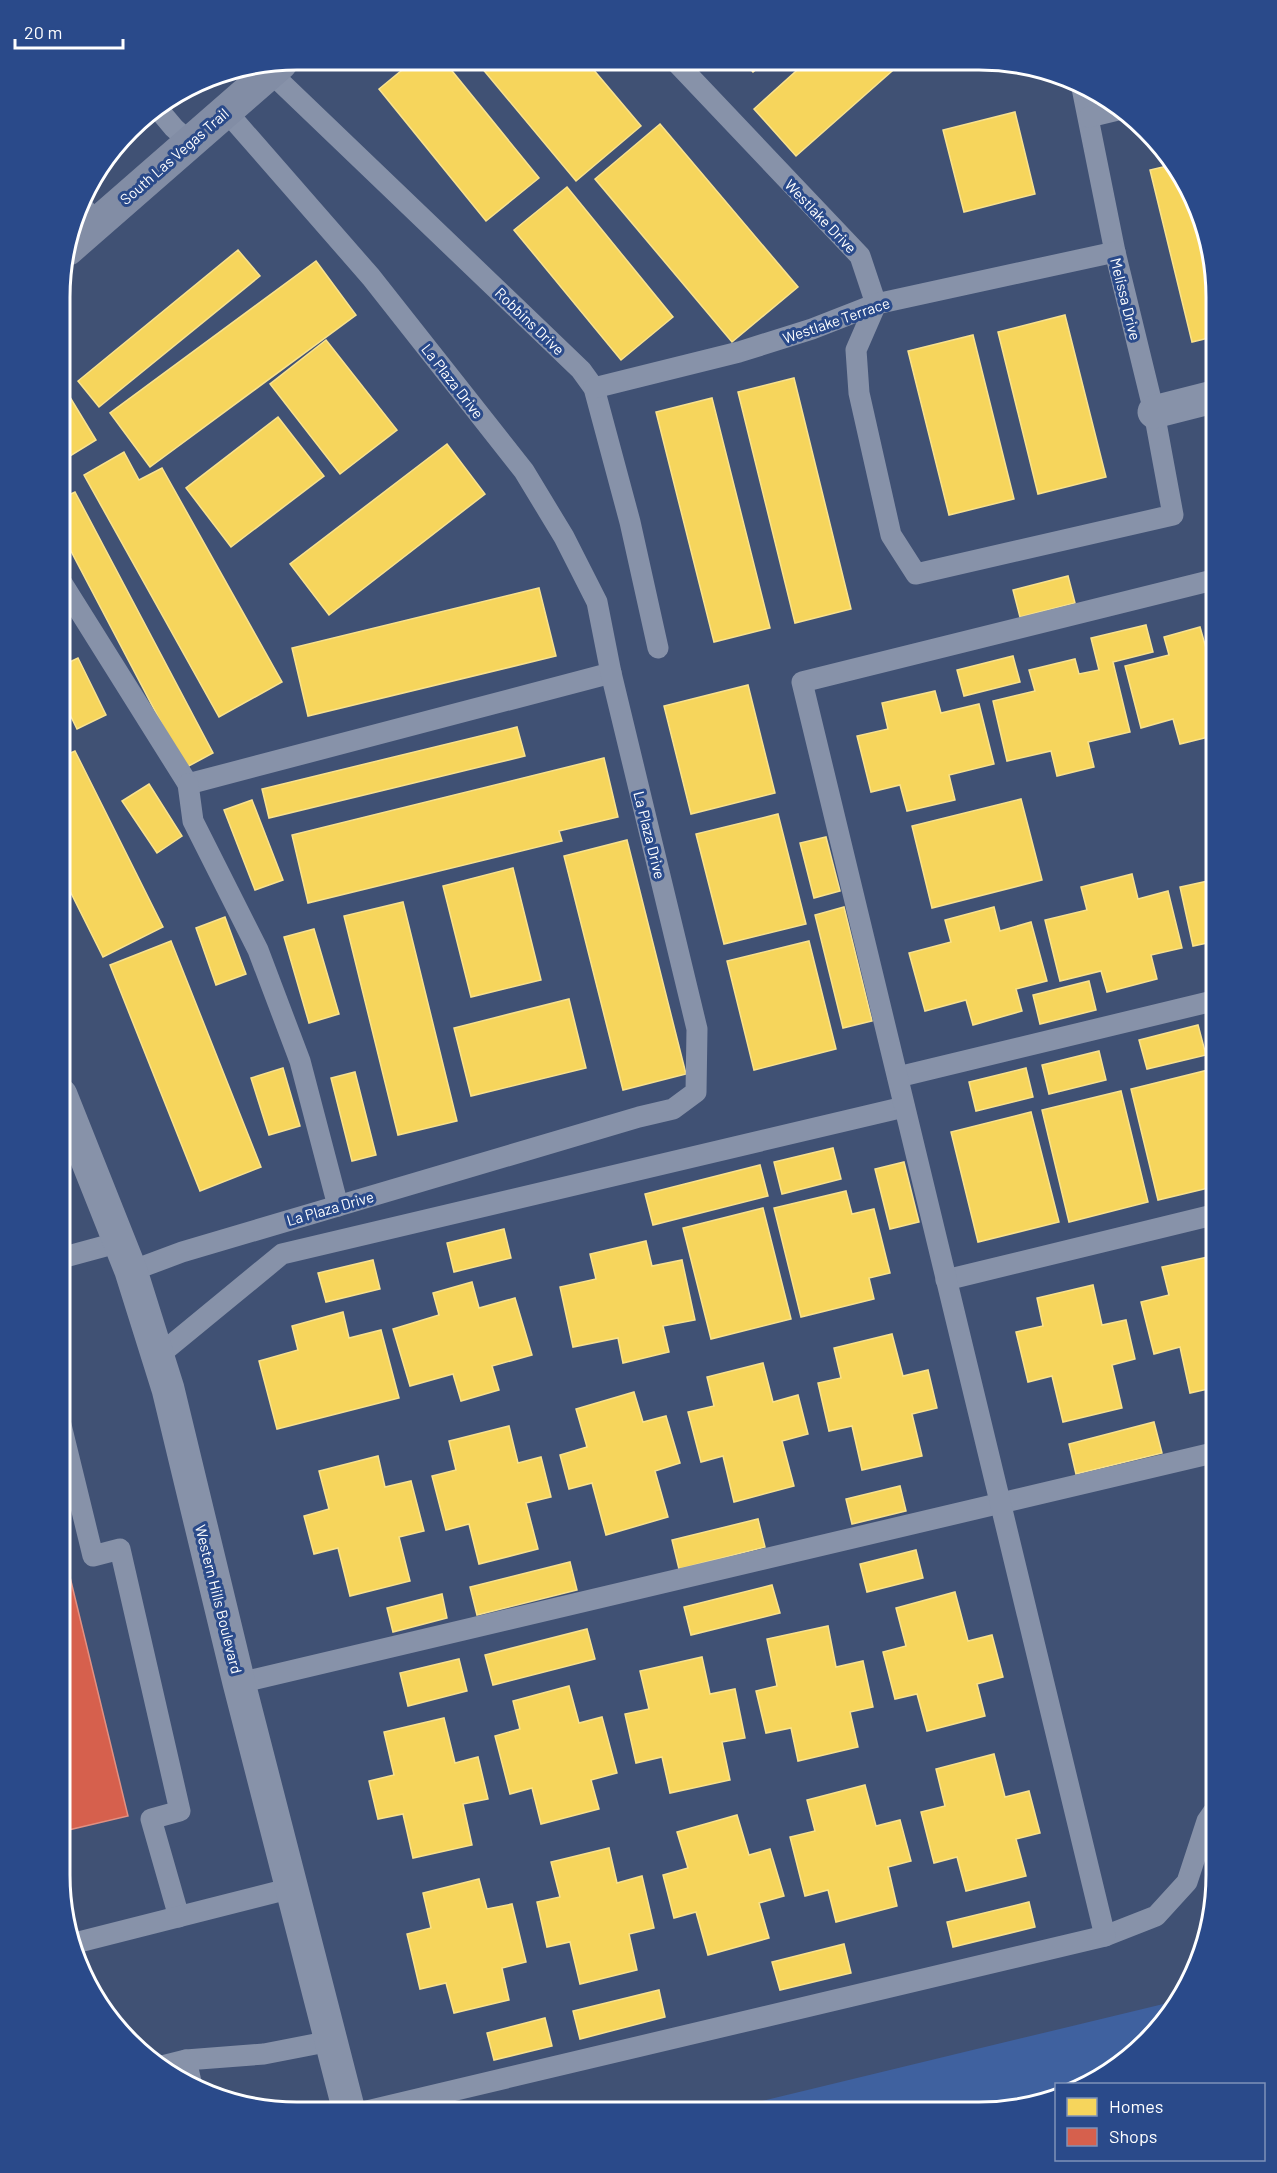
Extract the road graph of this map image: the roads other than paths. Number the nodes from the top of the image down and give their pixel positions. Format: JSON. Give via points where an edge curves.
{"nodes":[{"id":1,"x":279,"y":71,"type":"edge"},
{"id":2,"x":685,"y":71,"type":"edge"},
{"id":3,"x":270,"y":72,"type":"edge"},
{"id":4,"x":1085,"y":97,"type":"edge"},
{"id":5,"x":226,"y":111,"type":"junction"},
{"id":6,"x":1111,"y":112,"type":"edge"},
{"id":7,"x":163,"y":115,"type":"edge"},
{"id":8,"x":1089,"y":117,"type":"junction"},
{"id":9,"x":191,"y":143,"type":"junction"},
{"id":10,"x":89,"y":214,"type":"edge"},
{"id":11,"x":1115,"y":252,"type":"junction"},
{"id":12,"x":876,"y":304,"type":"junction"},
{"id":13,"x":594,"y":388,"type":"junction"},
{"id":14,"x":1206,"y":399,"type":"edge"},
{"id":15,"x":1154,"y":412,"type":"junction"},
{"id":16,"x":1206,"y":582,"type":"edge"},
{"id":17,"x":70,"y":596,"type":"edge"},
{"id":18,"x":658,"y":648,"type":"dead end"},
{"id":19,"x":611,"y":673,"type":"junction"},
{"id":20,"x":188,"y":784,"type":"junction"},
{"id":21,"x":1206,"y":1003,"type":"edge"},
{"id":22,"x":897,"y":1077,"type":"junction"},
{"id":23,"x":904,"y":1107,"type":"junction"},
{"id":24,"x":70,"y":1118,"type":"edge"},
{"id":25,"x":338,"y":1206,"type":"junction"},
{"id":26,"x":1206,"y":1217,"type":"edge"},
{"id":27,"x":125,"y":1256,"type":"junction"},
{"id":28,"x":70,"y":1257,"type":"edge"},
{"id":29,"x":946,"y":1280,"type":"junction"},
{"id":30,"x":158,"y":1356,"type":"junction"},
{"id":31,"x":1206,"y":1455,"type":"edge"},
{"id":32,"x":70,"y":1462,"type":"edge"},
{"id":33,"x":1000,"y":1503,"type":"junction"},
{"id":34,"x":239,"y":1683,"type":"junction"},
{"id":35,"x":1206,"y":1824,"type":"edge"},
{"id":36,"x":292,"y":1888,"type":"junction"},
{"id":37,"x":179,"y":1917,"type":"junction"},
{"id":38,"x":1105,"y":1936,"type":"junction"},
{"id":39,"x":81,"y":1942,"type":"edge"},
{"id":40,"x":331,"y":2041,"type":"junction"},
{"id":41,"x":186,"y":2060,"type":"junction"},
{"id":42,"x":171,"y":2064,"type":"edge"},
{"id":43,"x":189,"y":2075,"type":"edge"},
{"id":44,"x":347,"y":2102,"type":"edge"},
{"id":45,"x":405,"y":2102,"type":"edge"}],
"edges":[{"from":1,"to":13,"type":"lane","name":"Robbins Drive","via":[[581,370]]},
{"from":2,"to":12,"type":"lane","name":"Westlake Drive","via":[[860,256]]},
{"from":3,"to":5,"type":"main road","name":"South Las Vegas Trail"},
{"from":4,"to":8,"type":"lane","name":"Melissa Drive"},
{"from":5,"to":9,"type":"main road","name":"South Las Vegas Trail"},
{"from":5,"to":19,"type":"lane","name":"La Plaza Drive","via":[[371,277],[524,471],[597,602]]},
{"from":6,"to":8,"type":"lane"},
{"from":7,"to":9,"type":"lane"},
{"from":8,"to":11,"type":"lane","name":"Melissa Drive"},
{"from":9,"to":10,"type":"main road","name":"South Las Vegas Trail"},
{"from":11,"to":12,"type":"lane","name":"Westlake Terrace"},
{"from":11,"to":15,"type":"lane","name":"Melissa Drive"},
{"from":12,"to":13,"type":"lane","name":"Westlake Terrace","via":[[739,351]]},
{"from":12,"to":15,"type":"lane","name":"Melissa Drive","via":[[856,350],[859,393],[891,534],[916,574],[1173,515]]},
{"from":13,"to":18,"type":"lane","name":"Robbins Drive"},
{"from":14,"to":15,"type":"street"},
{"from":16,"to":22,"type":"lane","via":[[802,682]]},
{"from":17,"to":20,"type":"lane"},
{"from":19,"to":20,"type":"lane"},
{"from":19,"to":25,"type":"lane","name":"La Plaza Drive","via":[[697,1029],[696,1092],[674,1109]]},
{"from":20,"to":25,"type":"lane","via":[[193,821],[258,950],[300,1061]]},
{"from":21,"to":22,"type":"lane"},
{"from":22,"to":23,"type":"lane"},
{"from":23,"to":29,"type":"lane"},
{"from":23,"to":30,"type":"lane","via":[[282,1254]]},
{"from":24,"to":27,"type":"street","name":"Western Hills Boulevard"},
{"from":25,"to":27,"type":"lane","name":"La Plaza Drive","via":[[182,1252]]},
{"from":26,"to":29,"type":"lane"},
{"from":27,"to":28,"type":"lane","name":"La Plaza Drive"},
{"from":27,"to":30,"type":"street","name":"Western Hills Boulevard"},
{"from":29,"to":33,"type":"lane"},
{"from":30,"to":34,"type":"street","name":"Western Hills Boulevard"},
{"from":31,"to":33,"type":"lane"},
{"from":32,"to":37,"type":"lane","via":[[93,1556],[120,1550],[180,1811],[151,1819]]},
{"from":33,"to":34,"type":"lane"},
{"from":33,"to":38,"type":"lane"},
{"from":34,"to":36,"type":"street","name":"Western Hills Boulevard"},
{"from":35,"to":38,"type":"lane","via":[[1186,1882],[1156,1916]]},
{"from":36,"to":37,"type":"lane"},
{"from":36,"to":40,"type":"street","name":"Western Hills Boulevard"},
{"from":37,"to":39,"type":"lane"},
{"from":38,"to":45,"type":"lane"},
{"from":40,"to":41,"type":"lane","via":[[264,2054]]},
{"from":40,"to":44,"type":"street","name":"Western Hills Boulevard"},
{"from":41,"to":42,"type":"lane"},
{"from":41,"to":43,"type":"lane"}]}
